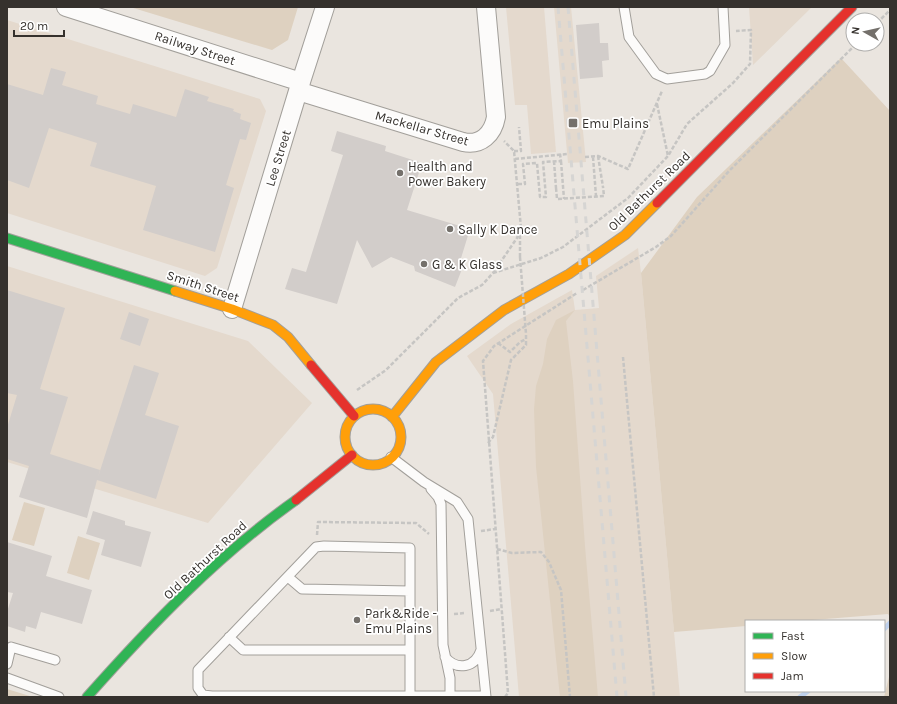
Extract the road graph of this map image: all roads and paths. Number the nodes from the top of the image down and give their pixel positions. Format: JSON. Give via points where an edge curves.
{"nodes":[{"id":1,"x":66,"y":7,"type":"edge"},
{"id":2,"x":325,"y":7,"type":"edge"},
{"id":3,"x":486,"y":7,"type":"edge"},
{"id":4,"x":624,"y":7,"type":"edge"},
{"id":5,"x":723,"y":7,"type":"edge"},
{"id":6,"x":852,"y":7,"type":"edge"},
{"id":7,"x":725,"y":32,"type":"junction"},
{"id":8,"x":848,"y":52,"type":"edge"},
{"id":9,"x":667,"y":79,"type":"junction"},
{"id":10,"x":299,"y":86,"type":"junction"},
{"id":11,"x":657,"y":104,"type":"junction"},
{"id":12,"x":519,"y":127,"type":"dead end"},
{"id":13,"x":503,"y":141,"type":"dead end"},
{"id":14,"x":514,"y":151,"type":"junction"},
{"id":15,"x":560,"y":154,"type":"junction"},
{"id":16,"x":567,"y":154,"type":"dead end"},
{"id":17,"x":593,"y":156,"type":"junction"},
{"id":18,"x":598,"y":156,"type":"junction"},
{"id":19,"x":668,"y":156,"type":"junction"},
{"id":20,"x":585,"y":157,"type":"dead end"},
{"id":21,"x":515,"y":159,"type":"junction"},
{"id":22,"x":561,"y":160,"type":"junction"},
{"id":23,"x":554,"y":161,"type":"junction"},
{"id":24,"x":518,"y":184,"type":"junction"},
{"id":25,"x":596,"y":196,"type":"junction"},
{"id":26,"x":564,"y":199,"type":"junction"},
{"id":27,"x":521,"y":228,"type":"junction"},
{"id":28,"x":7,"y":238,"type":"edge"},
{"id":29,"x":493,"y":273,"type":"junction"},
{"id":30,"x":232,"y":309,"type":"junction"},
{"id":31,"x":526,"y":339,"type":"junction"},
{"id":32,"x":498,"y":343,"type":"junction"},
{"id":33,"x":623,"y":357,"type":"dead end"},
{"id":34,"x":341,"y":402,"type":"junction"},
{"id":35,"x":354,"y":416,"type":"junction"},
{"id":36,"x":392,"y":416,"type":"junction"},
{"id":37,"x":488,"y":443,"type":"junction"},
{"id":38,"x":352,"y":455,"type":"junction"},
{"id":39,"x":391,"y":457,"type":"junction"},
{"id":40,"x":424,"y":482,"type":"junction"},
{"id":41,"x":441,"y":534,"type":"junction"},
{"id":42,"x":316,"y":547,"type":"junction"},
{"id":43,"x":497,"y":549,"type":"junction"},
{"id":44,"x":288,"y":577,"type":"junction"},
{"id":45,"x":410,"y":591,"type":"junction"},
{"id":46,"x":229,"y":637,"type":"junction"},
{"id":47,"x":481,"y":649,"type":"junction"},
{"id":48,"x":410,"y":650,"type":"junction"},
{"id":49,"x":445,"y":656,"type":"junction"},
{"id":50,"x":56,"y":660,"type":"dead end"},
{"id":51,"x":7,"y":664,"type":"edge"},
{"id":52,"x":7,"y":678,"type":"edge"},
{"id":53,"x":410,"y":696,"type":"junction"},
{"id":54,"x":450,"y":696,"type":"junction"},
{"id":55,"x":486,"y":696,"type":"edge"},
{"id":56,"x":59,"y":697,"type":"edge"},
{"id":57,"x":87,"y":697,"type":"edge"},
{"id":58,"x":327,"y":697,"type":"edge"},
{"id":59,"x":506,"y":697,"type":"edge"},
{"id":60,"x":570,"y":697,"type":"edge"},
{"id":61,"x":654,"y":697,"type":"edge"}],
"edges":[{"from":1,"to":10,"type":"street","name":"Railway Street"},
{"from":2,"to":10,"type":"street","name":"Lee Street"},
{"from":3,"to":10,"type":"street","name":"Mackellar Street","via":[[496,117],[492,130],[480,142],[463,142]]},
{"from":4,"to":9,"type":"lane","via":[[629,37],[656,74]]},
{"from":5,"to":7,"type":"lane"},
{"from":6,"to":36,"type":"main road","name":"Old Bathurst Road","via":[[625,235],[569,274],[504,310],[466,338],[436,362]]},
{"from":7,"to":9,"type":"lane","via":[[724,49],[708,73]]},
{"from":7,"to":19,"type":"path","via":[[751,30],[750,64],[733,83],[687,124]]},
{"from":8,"to":32,"type":"path","via":[[729,171],[672,236]]},
{"from":9,"to":11,"type":"path"},
{"from":10,"to":30,"type":"street","name":"Lee Street"},
{"from":11,"to":18,"type":"path","via":[[628,169]]},
{"from":11,"to":19,"type":"path"},
{"from":12,"to":14,"type":"path","via":[[521,151]]},
{"from":13,"to":14,"type":"path"},
{"from":14,"to":21,"type":"path"},
{"from":15,"to":16,"type":"path"},
{"from":15,"to":21,"type":"path"},
{"from":15,"to":22,"type":"path"},
{"from":17,"to":18,"type":"path"},
{"from":17,"to":20,"type":"path"},
{"from":17,"to":25,"type":"path"},
{"from":18,"to":25,"type":"path","bridge":true,"via":[[604,196]]},
{"from":19,"to":29,"type":"path","via":[[628,198],[563,246],[541,258]]},
{"from":21,"to":24,"type":"path"},
{"from":22,"to":23,"type":"path"},
{"from":22,"to":26,"type":"path"},
{"from":23,"to":24,"type":"path","via":[[543,162],[546,197],[540,197],[537,163],[523,164],[524,184]]},
{"from":23,"to":26,"type":"path","bridge":true,"via":[[557,199]]},
{"from":24,"to":27,"type":"path"},
{"from":25,"to":26,"type":"path","bridge":true},
{"from":27,"to":29,"type":"path"},
{"from":27,"to":31,"type":"path","bridge":true,"via":[[519,245]]},
{"from":28,"to":30,"type":"main road","name":"Smith Street"},
{"from":29,"to":34,"type":"path","via":[[482,285],[458,298],[386,370]]},
{"from":30,"to":34,"type":"main road","name":"Smith Street","via":[[273,325],[288,336]]},
{"from":31,"to":32,"type":"path","via":[[510,352]]},
{"from":31,"to":37,"type":"path","via":[[526,345],[511,360],[493,437]]},
{"from":32,"to":37,"type":"path","via":[[483,361],[482,366]]},
{"from":33,"to":61,"type":"path"},
{"from":34,"to":35,"type":"main road","name":"Smith Street"},
{"from":35,"to":36,"type":"main road","via":[[360,412],[377,409]]},
{"from":35,"to":38,"type":"main road","via":[[345,431],[346,444]]},
{"from":36,"to":39,"type":"main road","via":[[400,429],[400,437]]},
{"from":37,"to":43,"type":"path"},
{"from":38,"to":39,"type":"main road","via":[[363,462],[376,465]]},
{"from":38,"to":57,"type":"main road","name":"Old Bathurst Road","via":[[306,494],[227,553],[120,660]]},
{"from":39,"to":40,"type":"lane"},
{"from":40,"to":41,"type":"lane","via":[[441,504]]},
{"from":40,"to":47,"type":"lane","via":[[457,502],[468,519]]},
{"from":41,"to":42,"type":"path","via":[[428,534],[416,523],[318,522]]},
{"from":41,"to":49,"type":"lane"},
{"from":42,"to":44,"type":"lane"},
{"from":42,"to":45,"type":"lane","via":[[410,548]]},
{"from":43,"to":59,"type":"path","via":[[508,693]]},
{"from":43,"to":60,"type":"path","via":[[512,553],[541,552],[549,562],[562,590]]},
{"from":44,"to":45,"type":"lane","via":[[302,590]]},
{"from":44,"to":46,"type":"lane"},
{"from":45,"to":48,"type":"lane"},
{"from":46,"to":48,"type":"lane","via":[[243,650]]},
{"from":46,"to":58,"type":"lane","via":[[198,670],[198,688],[203,695]]},
{"from":47,"to":49,"type":"lane","via":[[476,660],[467,666],[456,665]]},
{"from":47,"to":55,"type":"lane"},
{"from":48,"to":53,"type":"lane"},
{"from":49,"to":54,"type":"lane","via":[[450,678]]},
{"from":50,"to":51,"type":"lane","via":[[11,647]]},
{"from":52,"to":56,"type":"lane"},
{"from":53,"to":54,"type":"lane"},
{"from":53,"to":58,"type":"lane"},
{"from":54,"to":55,"type":"lane"}]}
